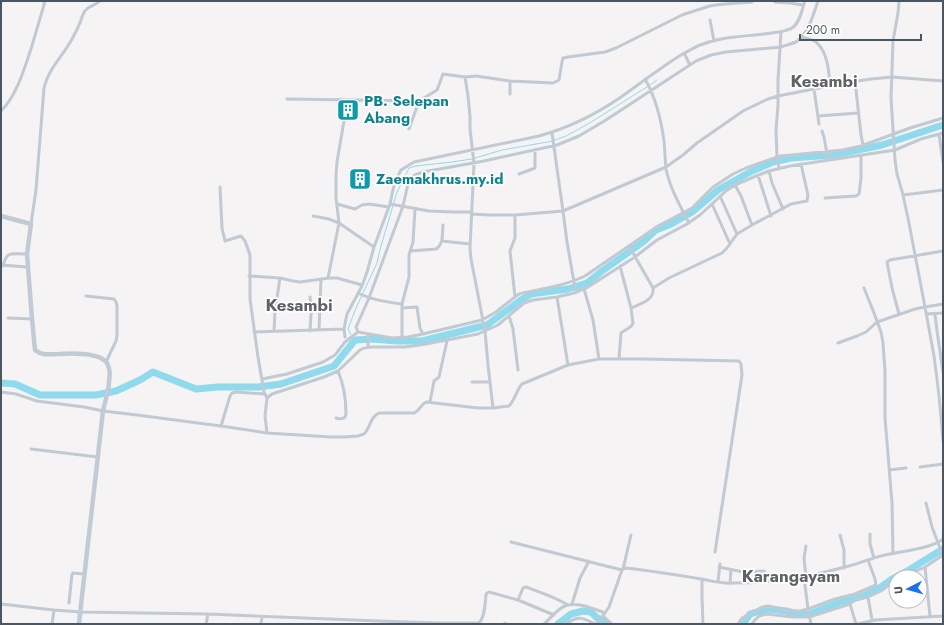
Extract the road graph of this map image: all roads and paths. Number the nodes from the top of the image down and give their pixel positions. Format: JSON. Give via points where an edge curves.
{"nodes":[{"id":1,"x":45,"y":1,"type":"edge"},
{"id":2,"x":100,"y":1,"type":"edge"},
{"id":3,"x":805,"y":1,"type":"edge"},
{"id":4,"x":818,"y":1,"type":"edge"},
{"id":5,"x":898,"y":1,"type":"edge"},
{"id":6,"x":752,"y":2,"type":"dead end"},
{"id":7,"x":775,"y":2,"type":"edge"},
{"id":8,"x":803,"y":5,"type":"junction"},
{"id":9,"x":710,"y":20,"type":"dead end"},
{"id":10,"x":781,"y":32,"type":"junction"},
{"id":11,"x":801,"y":37,"type":"junction"},
{"id":12,"x":714,"y":41,"type":"junction"},
{"id":13,"x":781,"y":46,"type":"junction"},
{"id":14,"x":684,"y":53,"type":"junction"},
{"id":15,"x":690,"y":65,"type":"junction"},
{"id":16,"x":465,"y":76,"type":"junction"},
{"id":17,"x":892,"y":77,"type":"junction"},
{"id":18,"x":646,"y":80,"type":"junction"},
{"id":19,"x":510,"y":81,"type":"junction"},
{"id":20,"x":855,"y":81,"type":"junction"},
{"id":21,"x":943,"y":81,"type":"edge"},
{"id":22,"x":830,"y":86,"type":"junction"},
{"id":23,"x":814,"y":89,"type":"junction"},
{"id":24,"x":651,"y":90,"type":"junction"},
{"id":25,"x":510,"y":94,"type":"dead end"},
{"id":26,"x":778,"y":96,"type":"junction"},
{"id":27,"x":287,"y":99,"type":"dead end"},
{"id":28,"x":419,"y":101,"type":"junction"},
{"id":29,"x":1,"y":111,"type":"edge"},
{"id":30,"x":858,"y":113,"type":"junction"},
{"id":31,"x":818,"y":116,"type":"junction"},
{"id":32,"x":943,"y":118,"type":"edge"},
{"id":33,"x":344,"y":121,"type":"dead end"},
{"id":34,"x":819,"y":124,"type":"dead end"},
{"id":35,"x":410,"y":129,"type":"dead end"},
{"id":36,"x":822,"y":131,"type":"dead end"},
{"id":37,"x":893,"y":133,"type":"junction"},
{"id":38,"x":941,"y":133,"type":"edge"},
{"id":39,"x":552,"y":134,"type":"junction"},
{"id":40,"x":554,"y":145,"type":"junction"},
{"id":41,"x":863,"y":145,"type":"junction"},
{"id":42,"x":535,"y":150,"type":"junction"},
{"id":43,"x":895,"y":150,"type":"junction"},
{"id":44,"x":472,"y":151,"type":"junction"},
{"id":45,"x":827,"y":153,"type":"junction"},
{"id":46,"x":861,"y":155,"type":"junction"},
{"id":47,"x":777,"y":158,"type":"junction"},
{"id":48,"x":828,"y":160,"type":"junction"},
{"id":49,"x":473,"y":162,"type":"junction"},
{"id":50,"x":943,"y":162,"type":"edge"},
{"id":51,"x":801,"y":164,"type":"junction"},
{"id":52,"x":666,"y":167,"type":"junction"},
{"id":53,"x":779,"y":167,"type":"junction"},
{"id":54,"x":769,"y":171,"type":"junction"},
{"id":55,"x":519,"y":174,"type":"dead end"},
{"id":56,"x":758,"y":175,"type":"junction"},
{"id":57,"x":735,"y":185,"type":"junction"},
{"id":58,"x":220,"y":187,"type":"dead end"},
{"id":59,"x":943,"y":190,"type":"edge"},
{"id":60,"x":903,"y":195,"type":"junction"},
{"id":61,"x":720,"y":196,"type":"junction"},
{"id":62,"x":825,"y":198,"type":"dead end"},
{"id":63,"x":337,"y":204,"type":"junction"},
{"id":64,"x":712,"y":204,"type":"junction"},
{"id":65,"x":391,"y":205,"type":"junction"},
{"id":66,"x":402,"y":206,"type":"junction"},
{"id":67,"x":415,"y":209,"type":"junction"},
{"id":68,"x":783,"y":209,"type":"junction"},
{"id":69,"x":563,"y":211,"type":"junction"},
{"id":70,"x":471,"y":213,"type":"junction"},
{"id":71,"x":684,"y":213,"type":"junction"},
{"id":72,"x":515,"y":215,"type":"junction"},
{"id":73,"x":1,"y":216,"type":"edge"},
{"id":74,"x":313,"y":216,"type":"dead end"},
{"id":75,"x":771,"y":216,"type":"junction"},
{"id":76,"x":688,"y":221,"type":"junction"},
{"id":77,"x":339,"y":223,"type":"junction"},
{"id":78,"x":31,"y":224,"type":"junction"},
{"id":79,"x":442,"y":225,"type":"dead end"},
{"id":80,"x":752,"y":225,"type":"junction"},
{"id":81,"x":737,"y":234,"type":"junction"},
{"id":82,"x":442,"y":241,"type":"junction"},
{"id":83,"x":470,"y":244,"type":"junction"},
{"id":84,"x":730,"y":244,"type":"junction"},
{"id":85,"x":374,"y":247,"type":"junction"},
{"id":86,"x":629,"y":248,"type":"junction"},
{"id":87,"x":410,"y":251,"type":"junction"},
{"id":88,"x":943,"y":251,"type":"edge"},
{"id":89,"x":27,"y":254,"type":"junction"},
{"id":90,"x":634,"y":256,"type":"junction"},
{"id":91,"x":915,"y":256,"type":"junction"},
{"id":92,"x":2,"y":265,"type":"edge"},
{"id":93,"x":620,"y":266,"type":"junction"},
{"id":94,"x":27,"y":267,"type":"junction"},
{"id":95,"x":250,"y":276,"type":"junction"},
{"id":96,"x":280,"y":278,"type":"junction"},
{"id":97,"x":328,"y":278,"type":"junction"},
{"id":98,"x":321,"y":279,"type":"junction"},
{"id":99,"x":574,"y":282,"type":"junction"},
{"id":100,"x":362,"y":285,"type":"junction"},
{"id":101,"x":653,"y":288,"type":"junction"},
{"id":102,"x":864,"y":288,"type":"dead end"},
{"id":103,"x":584,"y":289,"type":"junction"},
{"id":104,"x":577,"y":291,"type":"junction"},
{"id":105,"x":359,"y":294,"type":"junction"},
{"id":106,"x":86,"y":296,"type":"dead end"},
{"id":107,"x":515,"y":296,"type":"junction"},
{"id":108,"x":310,"y":297,"type":"dead end"},
{"id":109,"x":556,"y":297,"type":"junction"},
{"id":110,"x":368,"y":298,"type":"junction"},
{"id":111,"x":943,"y":304,"type":"edge"},
{"id":112,"x":402,"y":306,"type":"junction"},
{"id":113,"x":925,"y":307,"type":"junction"},
{"id":114,"x":632,"y":308,"type":"junction"},
{"id":115,"x":943,"y":313,"type":"edge"},
{"id":116,"x":899,"y":314,"type":"junction"},
{"id":117,"x":931,"y":314,"type":"junction"},
{"id":118,"x":509,"y":316,"type":"junction"},
{"id":119,"x":8,"y":318,"type":"dead end"},
{"id":120,"x":32,"y":319,"type":"junction"},
{"id":121,"x":483,"y":321,"type":"junction"},
{"id":122,"x":877,"y":322,"type":"junction"},
{"id":123,"x":344,"y":329,"type":"junction"},
{"id":124,"x":319,"y":330,"type":"junction"},
{"id":125,"x":485,"y":330,"type":"junction"},
{"id":126,"x":310,"y":331,"type":"junction"},
{"id":127,"x":254,"y":332,"type":"junction"},
{"id":128,"x":274,"y":332,"type":"junction"},
{"id":129,"x":357,"y":332,"type":"junction"},
{"id":130,"x":423,"y":334,"type":"junction"},
{"id":131,"x":368,"y":335,"type":"junction"},
{"id":132,"x":345,"y":337,"type":"dead end"},
{"id":133,"x":402,"y":338,"type":"junction"},
{"id":134,"x":447,"y":341,"type":"junction"},
{"id":135,"x":838,"y":343,"type":"dead end"},
{"id":136,"x":368,"y":346,"type":"junction"},
{"id":137,"x":599,"y":359,"type":"junction"},
{"id":138,"x":619,"y":359,"type":"junction"},
{"id":139,"x":106,"y":362,"type":"junction"},
{"id":140,"x":568,"y":365,"type":"junction"},
{"id":141,"x":518,"y":370,"type":"dead end"},
{"id":142,"x":338,"y":371,"type":"junction"},
{"id":143,"x":943,"y":372,"type":"edge"},
{"id":144,"x":263,"y":381,"type":"junction"},
{"id":145,"x":472,"y":382,"type":"dead end"},
{"id":146,"x":490,"y":382,"type":"junction"},
{"id":147,"x":1,"y":392,"type":"edge"},
{"id":148,"x":264,"y":393,"type":"junction"},
{"id":149,"x":267,"y":398,"type":"junction"},
{"id":150,"x":430,"y":402,"type":"junction"},
{"id":151,"x":493,"y":408,"type":"junction"},
{"id":152,"x":104,"y":410,"type":"junction"},
{"id":153,"x":336,"y":418,"type":"dead end"},
{"id":154,"x":221,"y":426,"type":"junction"},
{"id":155,"x":267,"y":433,"type":"junction"},
{"id":156,"x":943,"y":441,"type":"edge"},
{"id":157,"x":31,"y":449,"type":"dead end"},
{"id":158,"x":98,"y":457,"type":"junction"},
{"id":159,"x":943,"y":464,"type":"edge"},
{"id":160,"x":920,"y":467,"type":"dead end"},
{"id":161,"x":906,"y":468,"type":"dead end"},
{"id":162,"x":889,"y":470,"type":"junction"},
{"id":163,"x":926,"y":503,"type":"dead end"},
{"id":164,"x":870,"y":534,"type":"dead end"},
{"id":165,"x":631,"y":535,"type":"dead end"},
{"id":166,"x":840,"y":535,"type":"dead end"},
{"id":167,"x":943,"y":539,"type":"edge"},
{"id":168,"x":511,"y":542,"type":"dead end"},
{"id":169,"x":939,"y":544,"type":"junction"},
{"id":170,"x":806,"y":546,"type":"dead end"},
{"id":171,"x":715,"y":552,"type":"dead end"},
{"id":172,"x":893,"y":553,"type":"junction"},
{"id":173,"x":943,"y":555,"type":"edge"},
{"id":174,"x":874,"y":558,"type":"junction"},
{"id":175,"x":868,"y":560,"type":"junction"},
{"id":176,"x":589,"y":561,"type":"junction"},
{"id":177,"x":925,"y":567,"type":"junction"},
{"id":178,"x":844,"y":568,"type":"junction"},
{"id":179,"x":622,"y":569,"type":"junction"},
{"id":180,"x":921,"y":569,"type":"edge"},
{"id":181,"x":732,"y":570,"type":"junction"},
{"id":182,"x":84,"y":574,"type":"junction"},
{"id":183,"x":805,"y":577,"type":"junction"},
{"id":184,"x":702,"y":579,"type":"junction"},
{"id":185,"x":718,"y":582,"type":"junction"},
{"id":186,"x":765,"y":582,"type":"junction"},
{"id":187,"x":730,"y":583,"type":"junction"},
{"id":188,"x":888,"y":586,"type":"edge"},
{"id":189,"x":868,"y":597,"type":"junction"},
{"id":190,"x":518,"y":600,"type":"junction"},
{"id":191,"x":69,"y":603,"type":"dead end"},
{"id":192,"x":1,"y":604,"type":"edge"},
{"id":193,"x":850,"y":604,"type":"junction"},
{"id":194,"x":570,"y":605,"type":"junction"},
{"id":195,"x":54,"y":610,"type":"junction"},
{"id":196,"x":809,"y":613,"type":"junction"},
{"id":197,"x":208,"y":614,"type":"junction"},
{"id":198,"x":554,"y":615,"type":"junction"},
{"id":199,"x":603,"y":616,"type":"junction"},
{"id":200,"x":930,"y":616,"type":"junction"},
{"id":201,"x":943,"y":616,"type":"edge"},
{"id":202,"x":262,"y":617,"type":"junction"},
{"id":203,"x":872,"y":620,"type":"junction"},
{"id":204,"x":479,"y":623,"type":"edge"},
{"id":205,"x":596,"y":623,"type":"edge"},
{"id":206,"x":52,"y":624,"type":"edge"},
{"id":207,"x":79,"y":624,"type":"edge"},
{"id":208,"x":206,"y":624,"type":"edge"},
{"id":209,"x":261,"y":624,"type":"edge"},
{"id":210,"x":544,"y":624,"type":"edge"},
{"id":211,"x":566,"y":624,"type":"edge"},
{"id":212,"x":612,"y":624,"type":"edge"},
{"id":213,"x":703,"y":624,"type":"edge"},
{"id":214,"x":738,"y":624,"type":"edge"},
{"id":215,"x":752,"y":624,"type":"edge"},
{"id":216,"x":811,"y":624,"type":"edge"},
{"id":217,"x":857,"y":624,"type":"edge"}],
"edges":[{"from":1,"to":29,"type":"street","via":[[20,79],[13,95]]},
{"from":2,"to":78,"type":"street","via":[[84,12],[70,42],[46,80]]},
{"from":3,"to":8,"type":"street"},
{"from":4,"to":11,"type":"street","via":[[811,22]]},
{"from":5,"to":17,"type":"street"},
{"from":6,"to":19,"type":"street","via":[[710,6],[693,11],[616,48],[564,58],[559,80],[552,83]]},
{"from":7,"to":8,"type":"street"},
{"from":8,"to":10,"type":"street","via":[[794,28]]},
{"from":9,"to":12,"type":"street"},
{"from":10,"to":12,"type":"street","via":[[735,36]]},
{"from":10,"to":13,"type":"street"},
{"from":11,"to":13,"type":"street"},
{"from":11,"to":22,"type":"street","via":[[818,44],[824,54]]},
{"from":12,"to":14,"type":"street"},
{"from":13,"to":15,"type":"street","via":[[711,55]]},
{"from":13,"to":26,"type":"street"},
{"from":14,"to":15,"type":"street"},
{"from":14,"to":18,"type":"street"},
{"from":15,"to":24,"type":"street"},
{"from":16,"to":19,"type":"street"},
{"from":16,"to":28,"type":"street","via":[[443,74],[437,90]]},
{"from":16,"to":44,"type":"street"},
{"from":17,"to":20,"type":"street"},
{"from":17,"to":21,"type":"street"},
{"from":17,"to":37,"type":"street"},
{"from":18,"to":24,"type":"street"},
{"from":18,"to":39,"type":"street","via":[[601,110]]},
{"from":19,"to":25,"type":"street"},
{"from":20,"to":22,"type":"street"},
{"from":20,"to":30,"type":"street"},
{"from":22,"to":23,"type":"street"},
{"from":23,"to":26,"type":"street"},
{"from":23,"to":31,"type":"street"},
{"from":24,"to":40,"type":"street","via":[[579,136]]},
{"from":24,"to":52,"type":"street","via":[[662,128]]},
{"from":26,"to":47,"type":"street"},
{"from":26,"to":52,"type":"street","via":[[743,111]]},
{"from":27,"to":28,"type":"street"},
{"from":28,"to":35,"type":"street"},
{"from":30,"to":31,"type":"street"},
{"from":30,"to":41,"type":"street"},
{"from":31,"to":34,"type":"street"},
{"from":32,"to":37,"type":"street"},
{"from":33,"to":63,"type":"street","via":[[336,169]]},
{"from":36,"to":45,"type":"street"},
{"from":37,"to":41,"type":"street"},
{"from":37,"to":43,"type":"street"},
{"from":38,"to":43,"type":"street"},
{"from":38,"to":50,"type":"street"},
{"from":39,"to":40,"type":"street"},
{"from":39,"to":44,"type":"street"},
{"from":40,"to":42,"type":"street"},
{"from":40,"to":69,"type":"street"},
{"from":41,"to":45,"type":"street"},
{"from":42,"to":49,"type":"street"},
{"from":42,"to":55,"type":"street","via":[[535,168]]},
{"from":43,"to":46,"type":"street"},
{"from":43,"to":60,"type":"street","via":[[897,174]]},
{"from":44,"to":49,"type":"street"},
{"from":44,"to":65,"type":"street","via":[[414,162],[406,166],[401,170],[394,185]]},
{"from":45,"to":47,"type":"street"},
{"from":45,"to":48,"type":"street"},
{"from":46,"to":48,"type":"street"},
{"from":46,"to":62,"type":"street","via":[[859,194]]},
{"from":47,"to":53,"type":"street"},
{"from":47,"to":71,"type":"street","via":[[733,174]]},
{"from":48,"to":51,"type":"street"},
{"from":49,"to":66,"type":"street","via":[[415,175],[410,179]]},
{"from":49,"to":70,"type":"street"},
{"from":51,"to":53,"type":"street"},
{"from":51,"to":68,"type":"street","via":[[808,200]]},
{"from":52,"to":69,"type":"street"},
{"from":52,"to":71,"type":"street"},
{"from":53,"to":54,"type":"street"},
{"from":54,"to":56,"type":"street"},
{"from":54,"to":68,"type":"street"},
{"from":56,"to":57,"type":"street"},
{"from":56,"to":75,"type":"street"},
{"from":57,"to":61,"type":"street"},
{"from":57,"to":80,"type":"street"},
{"from":58,"to":95,"type":"street","via":[[221,221],[225,241],[241,236],[244,238],[250,255]]},
{"from":59,"to":60,"type":"street"},
{"from":60,"to":91,"type":"street"},
{"from":61,"to":64,"type":"street"},
{"from":61,"to":81,"type":"street"},
{"from":63,"to":65,"type":"street","via":[[355,209],[369,204]]},
{"from":63,"to":77,"type":"street"},
{"from":64,"to":76,"type":"street","via":[[700,215]]},
{"from":64,"to":84,"type":"street"},
{"from":65,"to":66,"type":"street"},
{"from":65,"to":85,"type":"street"},
{"from":66,"to":67,"type":"street"},
{"from":66,"to":110,"type":"street"},
{"from":67,"to":70,"type":"street"},
{"from":67,"to":87,"type":"street"},
{"from":68,"to":75,"type":"street"},
{"from":69,"to":72,"type":"street"},
{"from":69,"to":99,"type":"street"},
{"from":70,"to":72,"type":"street"},
{"from":70,"to":83,"type":"street"},
{"from":71,"to":76,"type":"street"},
{"from":71,"to":86,"type":"street","via":[[663,223]]},
{"from":72,"to":107,"type":"street","via":[[515,238],[510,251]]},
{"from":73,"to":78,"type":"main road"},
{"from":74,"to":77,"type":"street"},
{"from":75,"to":80,"type":"street"},
{"from":76,"to":90,"type":"street"},
{"from":77,"to":85,"type":"street"},
{"from":77,"to":97,"type":"street"},
{"from":78,"to":89,"type":"main road"},
{"from":79,"to":82,"type":"street"},
{"from":80,"to":81,"type":"street"},
{"from":81,"to":84,"type":"street"},
{"from":82,"to":83,"type":"street"},
{"from":82,"to":87,"type":"street","via":[[436,249]]},
{"from":83,"to":121,"type":"street"},
{"from":84,"to":101,"type":"street","via":[[722,253]]},
{"from":85,"to":100,"type":"street"},
{"from":86,"to":90,"type":"street"},
{"from":86,"to":99,"type":"street"},
{"from":87,"to":112,"type":"street","via":[[409,277]]},
{"from":88,"to":91,"type":"street"},
{"from":89,"to":92,"type":"street","via":[[8,255]]},
{"from":89,"to":94,"type":"main road"},
{"from":90,"to":93,"type":"street"},
{"from":90,"to":101,"type":"street"},
{"from":91,"to":113,"type":"street"},
{"from":91,"to":116,"type":"street","via":[[887,262]]},
{"from":92,"to":94,"type":"street"},
{"from":93,"to":103,"type":"street"},
{"from":93,"to":114,"type":"street"},
{"from":94,"to":120,"type":"main road"},
{"from":95,"to":96,"type":"street"},
{"from":95,"to":127,"type":"street"},
{"from":96,"to":98,"type":"street","via":[[300,282]]},
{"from":96,"to":128,"type":"street"},
{"from":97,"to":98,"type":"street"},
{"from":97,"to":100,"type":"street"},
{"from":98,"to":124,"type":"street"},
{"from":99,"to":104,"type":"street"},
{"from":99,"to":107,"type":"street"},
{"from":100,"to":105,"type":"street"},
{"from":101,"to":114,"type":"street","via":[[652,297]]},
{"from":102,"to":122,"type":"street"},
{"from":103,"to":104,"type":"street"},
{"from":103,"to":137,"type":"street","via":[[593,320]]},
{"from":104,"to":109,"type":"street"},
{"from":105,"to":110,"type":"street"},
{"from":105,"to":123,"type":"street","via":[[347,314]]},
{"from":106,"to":139,"type":"street","via":[[114,299],[116,302],[116,341]]},
{"from":107,"to":121,"type":"street"},
{"from":108,"to":126,"type":"street"},
{"from":109,"to":118,"type":"street","via":[[533,300]]},
{"from":109,"to":140,"type":"street"},
{"from":110,"to":112,"type":"street"},
{"from":110,"to":129,"type":"street","via":[[356,327]]},
{"from":111,"to":113,"type":"street"},
{"from":112,"to":130,"type":"street","via":[[418,307]]},
{"from":112,"to":133,"type":"street"},
{"from":113,"to":116,"type":"street"},
{"from":113,"to":117,"type":"street"},
{"from":114,"to":138,"type":"street","via":[[633,323],[621,333]]},
{"from":115,"to":117,"type":"street"},
{"from":116,"to":122,"type":"street"},
{"from":117,"to":143,"type":"street","via":[[937,331]]},
{"from":117,"to":156,"type":"street"},
{"from":118,"to":125,"type":"street","via":[[498,325]]},
{"from":118,"to":141,"type":"street"},
{"from":119,"to":120,"type":"street"},
{"from":120,"to":139,"type":"main road","via":[[35,350],[40,354],[80,354]]},
{"from":121,"to":125,"type":"street"},
{"from":121,"to":130,"type":"street"},
{"from":122,"to":135,"type":"street","via":[[866,332]]},
{"from":122,"to":162,"type":"street","via":[[883,343],[884,418]]},
{"from":123,"to":124,"type":"street"},
{"from":123,"to":132,"type":"street"},
{"from":124,"to":126,"type":"street"},
{"from":125,"to":134,"type":"street"},
{"from":125,"to":146,"type":"street"},
{"from":126,"to":128,"type":"street"},
{"from":127,"to":128,"type":"street"},
{"from":127,"to":144,"type":"street"},
{"from":129,"to":131,"type":"street"},
{"from":129,"to":144,"type":"street","via":[[335,355],[323,362]]},
{"from":130,"to":133,"type":"street"},
{"from":131,"to":133,"type":"street"},
{"from":131,"to":136,"type":"street"},
{"from":134,"to":136,"type":"street","via":[[405,347]]},
{"from":134,"to":150,"type":"street"},
{"from":136,"to":142,"type":"street","via":[[360,350]]},
{"from":137,"to":138,"type":"street"},
{"from":137,"to":140,"type":"street"},
{"from":138,"to":171,"type":"street","via":[[739,361],[741,364],[742,375]]},
{"from":139,"to":152,"type":"main road","via":[[109,382]]},
{"from":140,"to":151,"type":"street","via":[[522,384],[511,405]]},
{"from":142,"to":149,"type":"street"},
{"from":142,"to":153,"type":"street","via":[[345,394],[346,414],[344,418]]},
{"from":144,"to":148,"type":"street"},
{"from":145,"to":146,"type":"street"},
{"from":146,"to":151,"type":"street"},
{"from":147,"to":152,"type":"street","via":[[37,401]]},
{"from":148,"to":149,"type":"street"},
{"from":148,"to":154,"type":"street","via":[[232,393]]},
{"from":149,"to":155,"type":"street"},
{"from":150,"to":151,"type":"street"},
{"from":150,"to":155,"type":"street","via":[[423,403],[414,413],[377,414],[364,434],[358,436]]},
{"from":152,"to":154,"type":"street"},
{"from":152,"to":158,"type":"main road"},
{"from":154,"to":155,"type":"street"},
{"from":157,"to":158,"type":"street"},
{"from":158,"to":182,"type":"main road"},
{"from":159,"to":160,"type":"street"},
{"from":161,"to":162,"type":"street"},
{"from":162,"to":172,"type":"street"},
{"from":163,"to":169,"type":"street"},
{"from":164,"to":174,"type":"street"},
{"from":165,"to":179,"type":"street"},
{"from":166,"to":178,"type":"street","via":[[844,547]]},
{"from":167,"to":169,"type":"street"},
{"from":168,"to":176,"type":"street"},
{"from":169,"to":172,"type":"street"},
{"from":169,"to":173,"type":"street"},
{"from":170,"to":183,"type":"street"},
{"from":172,"to":174,"type":"street"},
{"from":173,"to":177,"type":"street"},
{"from":174,"to":175,"type":"street"},
{"from":175,"to":178,"type":"street"},
{"from":175,"to":196,"type":"street","via":[[876,585],[856,594],[826,602]]},
{"from":176,"to":179,"type":"street"},
{"from":176,"to":194,"type":"street"},
{"from":177,"to":180,"type":"street"},
{"from":177,"to":200,"type":"street"},
{"from":178,"to":183,"type":"street"},
{"from":179,"to":184,"type":"street"},
{"from":179,"to":199,"type":"street","via":[[609,607]]},
{"from":181,"to":185,"type":"street","via":[[719,565]]},
{"from":181,"to":186,"type":"street","via":[[764,571]]},
{"from":181,"to":187,"type":"street"},
{"from":182,"to":191,"type":"street","via":[[72,574]]},
{"from":182,"to":207,"type":"main road","bridge":true},
{"from":183,"to":186,"type":"street"},
{"from":183,"to":196,"type":"street"},
{"from":184,"to":185,"type":"street"},
{"from":184,"to":213,"type":"street"},
{"from":185,"to":187,"type":"street"},
{"from":186,"to":187,"type":"street"},
{"from":188,"to":189,"type":"street"},
{"from":189,"to":193,"type":"street"},
{"from":189,"to":203,"type":"street"},
{"from":190,"to":194,"type":"street","via":[[522,589],[526,587]]},
{"from":190,"to":198,"type":"street"},
{"from":190,"to":204,"type":"street","via":[[488,592],[482,621]]},
{"from":192,"to":195,"type":"street"},
{"from":193,"to":196,"type":"street"},
{"from":193,"to":217,"type":"street"},
{"from":194,"to":198,"type":"street","via":[[561,608]]},
{"from":194,"to":199,"type":"street","via":[[585,606]]},
{"from":195,"to":197,"type":"street"},
{"from":195,"to":206,"type":"street"},
{"from":196,"to":214,"type":"street","via":[[768,606],[742,618]]},
{"from":196,"to":215,"type":"street","via":[[793,617],[766,614],[759,616]]},
{"from":196,"to":216,"type":"street"},
{"from":197,"to":202,"type":"street"},
{"from":197,"to":208,"type":"street"},
{"from":198,"to":210,"type":"street"},
{"from":199,"to":205,"type":"street"},
{"from":199,"to":212,"type":"street"},
{"from":200,"to":201,"type":"street"},
{"from":200,"to":203,"type":"street"},
{"from":202,"to":204,"type":"street"},
{"from":202,"to":209,"type":"street"},
{"from":203,"to":217,"type":"street"},
{"from":205,"to":211,"type":"street","via":[[579,618]]}]}
